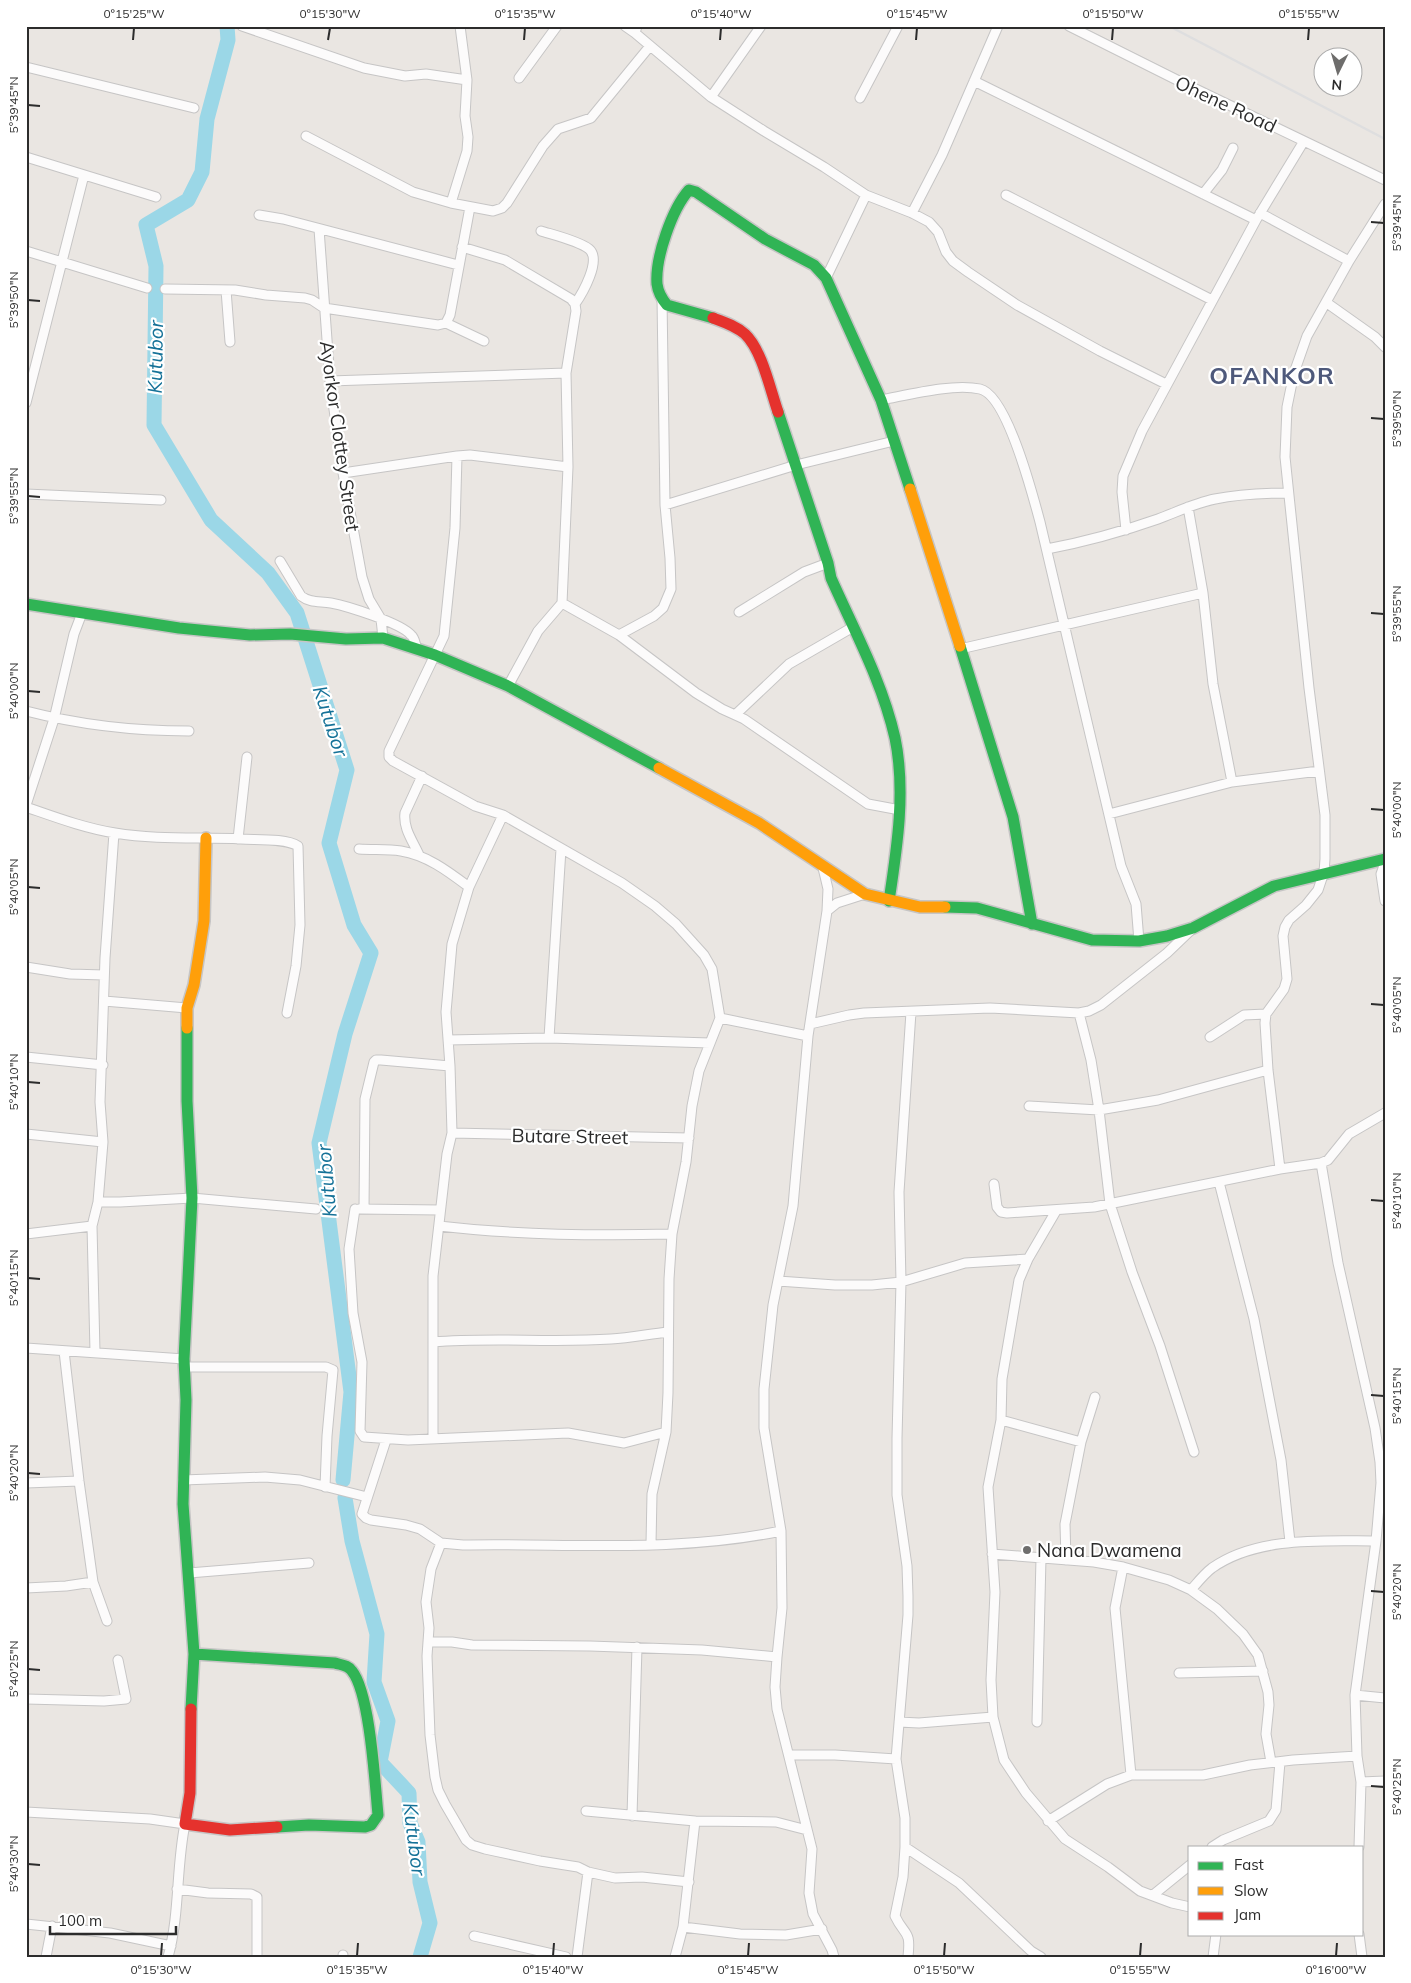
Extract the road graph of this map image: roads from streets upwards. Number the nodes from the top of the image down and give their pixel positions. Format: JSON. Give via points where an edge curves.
{"nodes":[{"id":1,"x":242,"y":26,"type":"edge"},
{"id":2,"x":460,"y":26,"type":"edge"},
{"id":3,"x":557,"y":26,"type":"edge"},
{"id":4,"x":625,"y":26,"type":"edge"},
{"id":5,"x":761,"y":26,"type":"edge"},
{"id":6,"x":898,"y":26,"type":"edge"},
{"id":7,"x":998,"y":26,"type":"edge"},
{"id":8,"x":1069,"y":26,"type":"edge"},
{"id":9,"x":636,"y":29,"type":"edge"},
{"id":10,"x":650,"y":46,"type":"junction"},
{"id":11,"x":26,"y":67,"type":"edge"},
{"id":12,"x":520,"y":78,"type":"dead end"},
{"id":13,"x":467,"y":80,"type":"junction"},
{"id":14,"x":974,"y":81,"type":"junction"},
{"id":15,"x":711,"y":97,"type":"junction"},
{"id":16,"x":860,"y":98,"type":"dead end"},
{"id":17,"x":194,"y":108,"type":"dead end"},
{"id":18,"x":306,"y":136,"type":"dead end"},
{"id":19,"x":1304,"y":141,"type":"junction"},
{"id":20,"x":1232,"y":148,"type":"dead end"},
{"id":21,"x":26,"y":157,"type":"edge"},
{"id":22,"x":84,"y":175,"type":"junction"},
{"id":23,"x":1385,"y":180,"type":"edge"},
{"id":24,"x":1203,"y":194,"type":"junction"},
{"id":25,"x":866,"y":195,"type":"junction"},
{"id":26,"x":1006,"y":195,"type":"dead end"},
{"id":27,"x":156,"y":197,"type":"dead end"},
{"id":28,"x":452,"y":203,"type":"junction"},
{"id":29,"x":1385,"y":204,"type":"edge"},
{"id":30,"x":470,"y":207,"type":"junction"},
{"id":31,"x":912,"y":213,"type":"junction"},
{"id":32,"x":259,"y":215,"type":"dead end"},
{"id":33,"x":1258,"y":217,"type":"junction"},
{"id":34,"x":319,"y":229,"type":"junction"},
{"id":35,"x":541,"y":231,"type":"dead end"},
{"id":36,"x":462,"y":247,"type":"junction"},
{"id":37,"x":26,"y":251,"type":"edge"},
{"id":38,"x":1349,"y":261,"type":"junction"},
{"id":39,"x":61,"y":262,"type":"junction"},
{"id":40,"x":458,"y":265,"type":"junction"},
{"id":41,"x":826,"y":278,"type":"junction"},
{"id":42,"x":147,"y":288,"type":"dead end"},
{"id":43,"x":165,"y":289,"type":"dead end"},
{"id":44,"x":226,"y":290,"type":"junction"},
{"id":45,"x":662,"y":298,"type":"junction"},
{"id":46,"x":1212,"y":300,"type":"junction"},
{"id":47,"x":1327,"y":303,"type":"junction"},
{"id":48,"x":575,"y":304,"type":"junction"},
{"id":49,"x":324,"y":308,"type":"junction"},
{"id":50,"x":446,"y":323,"type":"junction"},
{"id":51,"x":484,"y":341,"type":"dead end"},
{"id":52,"x":230,"y":342,"type":"dead end"},
{"id":53,"x":1385,"y":347,"type":"edge"},
{"id":54,"x":566,"y":373,"type":"junction"},
{"id":55,"x":330,"y":381,"type":"junction"},
{"id":56,"x":1166,"y":384,"type":"junction"},
{"id":57,"x":881,"y":400,"type":"junction"},
{"id":58,"x":26,"y":403,"type":"edge"},
{"id":59,"x":894,"y":441,"type":"junction"},
{"id":60,"x":457,"y":456,"type":"junction"},
{"id":61,"x":796,"y":465,"type":"junction"},
{"id":62,"x":568,"y":467,"type":"junction"},
{"id":63,"x":343,"y":473,"type":"junction"},
{"id":64,"x":1288,"y":492,"type":"junction"},
{"id":65,"x":26,"y":494,"type":"edge"},
{"id":66,"x":161,"y":500,"type":"dead end"},
{"id":67,"x":665,"y":505,"type":"junction"},
{"id":68,"x":1188,"y":507,"type":"junction"},
{"id":69,"x":1126,"y":530,"type":"junction"},
{"id":70,"x":1047,"y":549,"type":"junction"},
{"id":71,"x":280,"y":561,"type":"dead end"},
{"id":72,"x":828,"y":563,"type":"junction"},
{"id":73,"x":1203,"y":594,"type":"junction"},
{"id":74,"x":562,"y":603,"type":"junction"},
{"id":75,"x":26,"y":604,"type":"edge"},
{"id":76,"x":739,"y":612,"type":"dead end"},
{"id":77,"x":82,"y":613,"type":"junction"},
{"id":78,"x":381,"y":619,"type":"junction"},
{"id":79,"x":1064,"y":624,"type":"junction"},
{"id":80,"x":853,"y":627,"type":"junction"},
{"id":81,"x":619,"y":635,"type":"junction"},
{"id":82,"x":383,"y":638,"type":"junction"},
{"id":83,"x":417,"y":649,"type":"junction"},
{"id":84,"x":960,"y":649,"type":"junction"},
{"id":85,"x":435,"y":655,"type":"junction"},
{"id":86,"x":508,"y":686,"type":"junction"},
{"id":87,"x":26,"y":711,"type":"edge"},
{"id":88,"x":735,"y":715,"type":"junction"},
{"id":89,"x":54,"y":718,"type":"junction"},
{"id":90,"x":189,"y":732,"type":"dead end"},
{"id":91,"x":247,"y":757,"type":"dead end"},
{"id":92,"x":1319,"y":771,"type":"junction"},
{"id":93,"x":422,"y":776,"type":"junction"},
{"id":94,"x":1232,"y":782,"type":"junction"},
{"id":95,"x":26,"y":806,"type":"edge"},
{"id":96,"x":900,"y":810,"type":"junction"},
{"id":97,"x":1109,"y":814,"type":"junction"},
{"id":98,"x":503,"y":815,"type":"junction"},
{"id":99,"x":114,"y":833,"type":"junction"},
{"id":100,"x":206,"y":838,"type":"junction"},
{"id":101,"x":238,"y":839,"type":"junction"},
{"id":102,"x":359,"y":849,"type":"dead end"},
{"id":103,"x":561,"y":849,"type":"junction"},
{"id":104,"x":419,"y":855,"type":"junction"},
{"id":105,"x":1385,"y":859,"type":"edge"},
{"id":106,"x":1385,"y":863,"type":"edge"},
{"id":107,"x":823,"y":868,"type":"junction"},
{"id":108,"x":1324,"y":872,"type":"junction"},
{"id":109,"x":469,"y":887,"type":"junction"},
{"id":110,"x":865,"y":894,"type":"junction"},
{"id":111,"x":888,"y":901,"type":"junction"},
{"id":112,"x":1385,"y":901,"type":"edge"},
{"id":113,"x":828,"y":911,"type":"junction"},
{"id":114,"x":1032,"y":924,"type":"junction"},
{"id":115,"x":1193,"y":928,"type":"junction"},
{"id":116,"x":1139,"y":941,"type":"junction"},
{"id":117,"x":26,"y":967,"type":"edge"},
{"id":118,"x":104,"y":975,"type":"junction"},
{"id":119,"x":104,"y":1002,"type":"junction"},
{"id":120,"x":187,"y":1008,"type":"junction"},
{"id":121,"x":911,"y":1012,"type":"junction"},
{"id":122,"x":1079,"y":1012,"type":"junction"},
{"id":123,"x":287,"y":1014,"type":"dead end"},
{"id":124,"x":1266,"y":1014,"type":"junction"},
{"id":125,"x":720,"y":1018,"type":"junction"},
{"id":126,"x":810,"y":1024,"type":"junction"},
{"id":127,"x":808,"y":1036,"type":"junction"},
{"id":128,"x":1210,"y":1037,"type":"dead end"},
{"id":129,"x":549,"y":1038,"type":"junction"},
{"id":130,"x":448,"y":1040,"type":"junction"},
{"id":131,"x":710,"y":1043,"type":"junction"},
{"id":132,"x":26,"y":1057,"type":"edge"},
{"id":133,"x":103,"y":1065,"type":"junction"},
{"id":134,"x":450,"y":1066,"type":"junction"},
{"id":135,"x":1268,"y":1070,"type":"junction"},
{"id":136,"x":1029,"y":1106,"type":"dead end"},
{"id":137,"x":1099,"y":1110,"type":"junction"},
{"id":138,"x":1385,"y":1113,"type":"edge"},
{"id":139,"x":452,"y":1133,"type":"junction"},
{"id":140,"x":26,"y":1134,"type":"edge"},
{"id":141,"x":689,"y":1138,"type":"junction"},
{"id":142,"x":102,"y":1142,"type":"junction"},
{"id":143,"x":1321,"y":1163,"type":"junction"},
{"id":144,"x":1280,"y":1169,"type":"junction"},
{"id":145,"x":1219,"y":1182,"type":"junction"},
{"id":146,"x":994,"y":1184,"type":"dead end"},
{"id":147,"x":192,"y":1198,"type":"junction"},
{"id":148,"x":98,"y":1202,"type":"junction"},
{"id":149,"x":1110,"y":1204,"type":"junction"},
{"id":150,"x":316,"y":1209,"type":"dead end"},
{"id":151,"x":356,"y":1209,"type":"junction"},
{"id":152,"x":440,"y":1210,"type":"junction"},
{"id":153,"x":1056,"y":1211,"type":"junction"},
{"id":154,"x":92,"y":1226,"type":"junction"},
{"id":155,"x":439,"y":1226,"type":"junction"},
{"id":156,"x":26,"y":1234,"type":"edge"},
{"id":157,"x":672,"y":1234,"type":"junction"},
{"id":158,"x":1028,"y":1259,"type":"junction"},
{"id":159,"x":778,"y":1281,"type":"junction"},
{"id":160,"x":901,"y":1282,"type":"junction"},
{"id":161,"x":668,"y":1332,"type":"junction"},
{"id":162,"x":433,"y":1342,"type":"junction"},
{"id":163,"x":26,"y":1348,"type":"edge"},
{"id":164,"x":64,"y":1351,"type":"junction"},
{"id":165,"x":94,"y":1352,"type":"junction"},
{"id":166,"x":185,"y":1363,"type":"junction"},
{"id":167,"x":1094,"y":1397,"type":"dead end"},
{"id":168,"x":1001,"y":1420,"type":"junction"},
{"id":169,"x":666,"y":1432,"type":"junction"},
{"id":170,"x":433,"y":1439,"type":"junction"},
{"id":171,"x":386,"y":1440,"type":"junction"},
{"id":172,"x":1081,"y":1442,"type":"junction"},
{"id":173,"x":1194,"y":1452,"type":"dead end"},
{"id":174,"x":1383,"y":1461,"type":"edge"},
{"id":175,"x":183,"y":1480,"type":"junction"},
{"id":176,"x":79,"y":1481,"type":"junction"},
{"id":177,"x":26,"y":1483,"type":"edge"},
{"id":178,"x":325,"y":1487,"type":"junction"},
{"id":179,"x":367,"y":1497,"type":"junction"},
{"id":180,"x":781,"y":1531,"type":"junction"},
{"id":181,"x":1376,"y":1541,"type":"junction"},
{"id":182,"x":1290,"y":1542,"type":"junction"},
{"id":183,"x":441,"y":1543,"type":"junction"},
{"id":184,"x":651,"y":1544,"type":"junction"},
{"id":185,"x":992,"y":1554,"type":"junction"},
{"id":186,"x":1041,"y":1558,"type":"junction"},
{"id":187,"x":1066,"y":1560,"type":"junction"},
{"id":188,"x":309,"y":1563,"type":"dead end"},
{"id":189,"x":1123,"y":1567,"type":"junction"},
{"id":190,"x":189,"y":1573,"type":"junction"},
{"id":191,"x":94,"y":1582,"type":"junction"},
{"id":192,"x":26,"y":1588,"type":"edge"},
{"id":193,"x":1191,"y":1590,"type":"junction"},
{"id":194,"x":107,"y":1621,"type":"dead end"},
{"id":195,"x":428,"y":1642,"type":"junction"},
{"id":196,"x":637,"y":1647,"type":"junction"},
{"id":197,"x":194,"y":1654,"type":"junction"},
{"id":198,"x":777,"y":1657,"type":"junction"},
{"id":199,"x":118,"y":1660,"type":"dead end"},
{"id":200,"x":1263,"y":1671,"type":"junction"},
{"id":201,"x":1179,"y":1673,"type":"dead end"},
{"id":202,"x":1355,"y":1695,"type":"junction"},
{"id":203,"x":1385,"y":1698,"type":"edge"},
{"id":204,"x":26,"y":1699,"type":"edge"},
{"id":205,"x":994,"y":1717,"type":"junction"},
{"id":206,"x":899,"y":1722,"type":"junction"},
{"id":207,"x":1037,"y":1722,"type":"dead end"},
{"id":208,"x":790,"y":1755,"type":"junction"},
{"id":209,"x":1357,"y":1756,"type":"junction"},
{"id":210,"x":896,"y":1759,"type":"junction"},
{"id":211,"x":1275,"y":1762,"type":"junction"},
{"id":212,"x":1131,"y":1775,"type":"junction"},
{"id":213,"x":1385,"y":1781,"type":"edge"},
{"id":214,"x":1361,"y":1782,"type":"junction"},
{"id":215,"x":586,"y":1811,"type":"dead end"},
{"id":216,"x":26,"y":1812,"type":"edge"},
{"id":217,"x":632,"y":1816,"type":"junction"},
{"id":218,"x":695,"y":1821,"type":"junction"},
{"id":219,"x":1048,"y":1821,"type":"junction"},
{"id":220,"x":185,"y":1824,"type":"junction"},
{"id":221,"x":807,"y":1830,"type":"junction"},
{"id":222,"x":1214,"y":1846,"type":"edge"},
{"id":223,"x":1359,"y":1846,"type":"edge"},
{"id":224,"x":906,"y":1847,"type":"junction"},
{"id":225,"x":1188,"y":1867,"type":"edge"},
{"id":226,"x":588,"y":1872,"type":"junction"},
{"id":227,"x":689,"y":1882,"type":"junction"},
{"id":228,"x":177,"y":1889,"type":"junction"},
{"id":229,"x":1153,"y":1895,"type":"junction"},
{"id":230,"x":1188,"y":1907,"type":"edge"},
{"id":231,"x":26,"y":1924,"type":"edge"},
{"id":232,"x":52,"y":1926,"type":"junction"},
{"id":233,"x":684,"y":1927,"type":"junction"},
{"id":234,"x":822,"y":1929,"type":"junction"},
{"id":235,"x":474,"y":1936,"type":"dead end"},
{"id":236,"x":1216,"y":1936,"type":"edge"},
{"id":237,"x":1359,"y":1936,"type":"edge"},
{"id":238,"x":171,"y":1946,"type":"junction"},
{"id":239,"x":1360,"y":1955,"type":"edge"},
{"id":240,"x":46,"y":1957,"type":"edge"},
{"id":241,"x":168,"y":1957,"type":"edge"},
{"id":242,"x":256,"y":1957,"type":"edge"},
{"id":243,"x":566,"y":1957,"type":"edge"},
{"id":244,"x":577,"y":1957,"type":"edge"},
{"id":245,"x":675,"y":1957,"type":"edge"},
{"id":246,"x":834,"y":1957,"type":"edge"},
{"id":247,"x":908,"y":1957,"type":"edge"},
{"id":248,"x":1041,"y":1957,"type":"edge"},
{"id":249,"x":1213,"y":1957,"type":"edge"}],
"edges":[{"from":1,"to":13,"type":"street","via":[[372,70],[405,76],[443,75]]},
{"from":2,"to":13,"type":"street"},
{"from":3,"to":12,"type":"street"},
{"from":4,"to":9,"type":"street"},
{"from":5,"to":15,"type":"street"},
{"from":6,"to":16,"type":"street"},
{"from":7,"to":14,"type":"street"},
{"from":8,"to":19,"type":"street","name":"Ohene Road"},
{"from":9,"to":10,"type":"street"},
{"from":10,"to":15,"type":"street"},
{"from":10,"to":30,"type":"street","via":[[591,118],[558,129],[502,208],[493,211]]},
{"from":11,"to":17,"type":"street"},
{"from":13,"to":28,"type":"street","via":[[467,151]]},
{"from":14,"to":24,"type":"street"},
{"from":14,"to":31,"type":"street"},
{"from":15,"to":25,"type":"street"},
{"from":18,"to":28,"type":"street","via":[[413,192]]},
{"from":19,"to":23,"type":"street","name":"Ohene Road"},
{"from":19,"to":33,"type":"street"},
{"from":20,"to":24,"type":"street","via":[[1222,170]]},
{"from":21,"to":22,"type":"street"},
{"from":22,"to":27,"type":"street"},
{"from":22,"to":39,"type":"street"},
{"from":24,"to":33,"type":"street"},
{"from":25,"to":31,"type":"street"},
{"from":25,"to":41,"type":"street"},
{"from":26,"to":46,"type":"street"},
{"from":28,"to":30,"type":"street"},
{"from":29,"to":38,"type":"street"},
{"from":30,"to":36,"type":"street"},
{"from":31,"to":56,"type":"street","via":[[929,222],[938,232],[953,261],[1017,305]]},
{"from":32,"to":34,"type":"street"},
{"from":33,"to":38,"type":"street"},
{"from":33,"to":46,"type":"street"},
{"from":34,"to":40,"type":"street"},
{"from":34,"to":49,"type":"street","name":"Ayorkor Clottey Street"},
{"from":35,"to":48,"type":"street","via":[[575,243],[593,255],[590,276]]},
{"from":36,"to":40,"type":"street"},
{"from":36,"to":48,"type":"street","via":[[505,260]]},
{"from":37,"to":39,"type":"street"},
{"from":38,"to":47,"type":"street"},
{"from":39,"to":42,"type":"street"},
{"from":39,"to":58,"type":"street"},
{"from":40,"to":50,"type":"street"},
{"from":41,"to":45,"type":"street","via":[[814,265],[765,239],[689,190],[675,213],[662,254],[657,283]]},
{"from":41,"to":57,"type":"street"},
{"from":43,"to":44,"type":"street"},
{"from":44,"to":49,"type":"street","via":[[305,298]]},
{"from":44,"to":52,"type":"street"},
{"from":45,"to":61,"type":"street","via":[[667,305],[732,324],[745,333],[754,345]]},
{"from":45,"to":67,"type":"street"},
{"from":46,"to":56,"type":"street"},
{"from":47,"to":53,"type":"street"},
{"from":47,"to":64,"type":"street","via":[[1307,336],[1294,373],[1285,438]]},
{"from":48,"to":54,"type":"street"},
{"from":49,"to":50,"type":"street","via":[[438,325]]},
{"from":49,"to":55,"type":"street","name":"Ayorkor Clottey Street"},
{"from":50,"to":51,"type":"street"},
{"from":54,"to":55,"type":"street"},
{"from":54,"to":62,"type":"street"},
{"from":55,"to":63,"type":"street","name":"Ayorkor Clottey Street"},
{"from":56,"to":69,"type":"street","via":[[1124,476],[1122,492]]},
{"from":57,"to":59,"type":"street"},
{"from":57,"to":70,"type":"street","via":[[963,387],[982,389],[992,395],[1017,445],[1030,481]]},
{"from":59,"to":61,"type":"street"},
{"from":59,"to":84,"type":"street"},
{"from":60,"to":62,"type":"street","via":[[485,456]]},
{"from":60,"to":63,"type":"street"},
{"from":60,"to":85,"type":"street","via":[[456,528],[444,636]]},
{"from":61,"to":67,"type":"street"},
{"from":61,"to":72,"type":"street"},
{"from":62,"to":74,"type":"street"},
{"from":63,"to":78,"type":"street","name":"Ayorkor Clottey Street","via":[[362,577]]},
{"from":64,"to":68,"type":"street","via":[[1238,495]]},
{"from":64,"to":92,"type":"street"},
{"from":65,"to":66,"type":"street"},
{"from":67,"to":81,"type":"street","via":[[671,579],[668,599],[654,616]]},
{"from":68,"to":69,"type":"street"},
{"from":68,"to":73,"type":"street"},
{"from":69,"to":70,"type":"street"},
{"from":70,"to":79,"type":"street"},
{"from":71,"to":78,"type":"street","via":[[305,600]]},
{"from":72,"to":76,"type":"street","via":[[804,572]]},
{"from":72,"to":80,"type":"street","via":[[831,578]]},
{"from":73,"to":79,"type":"street"},
{"from":73,"to":94,"type":"street","via":[[1213,684]]},
{"from":74,"to":81,"type":"street"},
{"from":74,"to":86,"type":"street","via":[[538,631]]},
{"from":75,"to":77,"type":"street"},
{"from":77,"to":82,"type":"street","via":[[250,635]]},
{"from":77,"to":89,"type":"street"},
{"from":78,"to":82,"type":"street","name":"Ayorkor Clottey Street"},
{"from":78,"to":83,"type":"street","via":[[408,631]]},
{"from":79,"to":84,"type":"street"},
{"from":79,"to":97,"type":"street"},
{"from":80,"to":88,"type":"street","via":[[789,664]]},
{"from":80,"to":96,"type":"street","via":[[889,715],[899,764]]},
{"from":81,"to":88,"type":"street","via":[[696,693]]},
{"from":82,"to":83,"type":"street"},
{"from":83,"to":85,"type":"street"},
{"from":84,"to":114,"type":"street","via":[[1012,817]]},
{"from":85,"to":86,"type":"street"},
{"from":85,"to":93,"type":"street","via":[[389,751],[393,761]]},
{"from":86,"to":107,"type":"street","via":[[759,824]]},
{"from":87,"to":89,"type":"street"},
{"from":88,"to":96,"type":"street","via":[[868,804]]},
{"from":89,"to":90,"type":"street","via":[[108,728]]},
{"from":89,"to":95,"type":"street"},
{"from":91,"to":101,"type":"street"},
{"from":92,"to":94,"type":"street"},
{"from":92,"to":108,"type":"street","via":[[1325,815]]},
{"from":93,"to":98,"type":"street","via":[[475,806]]},
{"from":93,"to":104,"type":"street","via":[[404,819]]},
{"from":94,"to":97,"type":"street"},
{"from":95,"to":99,"type":"street"},
{"from":96,"to":111,"type":"street","via":[[898,848]]},
{"from":97,"to":116,"type":"street","via":[[1121,866],[1136,904]]},
{"from":98,"to":103,"type":"street"},
{"from":98,"to":109,"type":"street"},
{"from":99,"to":100,"type":"street","via":[[174,839]]},
{"from":99,"to":118,"type":"street"},
{"from":100,"to":101,"type":"street"},
{"from":100,"to":120,"type":"street","via":[[204,921]]},
{"from":101,"to":123,"type":"street","via":[[298,846],[300,925]]},
{"from":102,"to":104,"type":"street"},
{"from":103,"to":125,"type":"street","via":[[622,883],[676,924],[712,969]]},
{"from":103,"to":129,"type":"street"},
{"from":104,"to":109,"type":"street"},
{"from":105,"to":108,"type":"street"},
{"from":106,"to":112,"type":"street","via":[[1381,874]]},
{"from":107,"to":110,"type":"street"},
{"from":107,"to":113,"type":"street","via":[[828,889]]},
{"from":108,"to":115,"type":"street","via":[[1274,886]]},
{"from":108,"to":124,"type":"street","via":[[1318,890],[1285,927],[1287,979],[1284,990]]},
{"from":109,"to":130,"type":"street","via":[[452,944],[446,1012]]},
{"from":110,"to":111,"type":"street"},
{"from":110,"to":113,"type":"street","via":[[837,904]]},
{"from":111,"to":114,"type":"street","via":[[920,907],[977,908]]},
{"from":113,"to":126,"type":"street"},
{"from":114,"to":116,"type":"street","via":[[1092,940]]},
{"from":115,"to":116,"type":"street"},
{"from":115,"to":122,"type":"street","via":[[1101,1005]]},
{"from":117,"to":118,"type":"street"},
{"from":118,"to":119,"type":"street"},
{"from":119,"to":120,"type":"street"},
{"from":119,"to":133,"type":"street"},
{"from":120,"to":147,"type":"street"},
{"from":121,"to":122,"type":"street","via":[[990,1008]]},
{"from":121,"to":126,"type":"street","via":[[849,1015]]},
{"from":121,"to":160,"type":"street","via":[[899,1192]]},
{"from":122,"to":137,"type":"street"},
{"from":124,"to":128,"type":"street","via":[[1244,1015]]},
{"from":124,"to":135,"type":"street"},
{"from":125,"to":127,"type":"street"},
{"from":125,"to":131,"type":"street"},
{"from":126,"to":127,"type":"street"},
{"from":127,"to":159,"type":"street","via":[[793,1206]]},
{"from":129,"to":130,"type":"street"},
{"from":129,"to":131,"type":"street"},
{"from":130,"to":134,"type":"street"},
{"from":131,"to":141,"type":"street","via":[[699,1071]]},
{"from":132,"to":133,"type":"street"},
{"from":133,"to":142,"type":"street","via":[[100,1102]]},
{"from":134,"to":139,"type":"street"},
{"from":134,"to":151,"type":"street","via":[[374,1062],[364,1099]]},
{"from":135,"to":137,"type":"street","via":[[1158,1100]]},
{"from":135,"to":144,"type":"street"},
{"from":136,"to":137,"type":"street"},
{"from":137,"to":149,"type":"street"},
{"from":138,"to":143,"type":"street","via":[[1349,1134],[1328,1160]]},
{"from":139,"to":141,"type":"street","name":"Butare Street"},
{"from":139,"to":152,"type":"street"},
{"from":140,"to":142,"type":"street"},
{"from":141,"to":157,"type":"street"},
{"from":142,"to":148,"type":"street"},
{"from":143,"to":144,"type":"street"},
{"from":143,"to":174,"type":"street","via":[[1338,1264]]},
{"from":144,"to":145,"type":"street"},
{"from":145,"to":149,"type":"street"},
{"from":145,"to":182,"type":"street","via":[[1254,1318],[1281,1460]]},
{"from":146,"to":153,"type":"street","via":[[1000,1212]]},
{"from":147,"to":148,"type":"street"},
{"from":147,"to":150,"type":"street"},
{"from":147,"to":166,"type":"street"},
{"from":148,"to":154,"type":"street"},
{"from":149,"to":153,"type":"street"},
{"from":149,"to":173,"type":"street"},
{"from":151,"to":152,"type":"street"},
{"from":151,"to":171,"type":"street","via":[[348,1249],[353,1313],[362,1362],[360,1431],[364,1437]]},
{"from":152,"to":155,"type":"street"},
{"from":153,"to":158,"type":"street"},
{"from":154,"to":156,"type":"street"},
{"from":154,"to":165,"type":"street"},
{"from":155,"to":157,"type":"street","via":[[555,1235]]},
{"from":155,"to":162,"type":"street","via":[[433,1276]]},
{"from":157,"to":161,"type":"street"},
{"from":158,"to":160,"type":"street","via":[[966,1263]]},
{"from":158,"to":168,"type":"street","via":[[1020,1280],[1010,1330],[1002,1378]]},
{"from":159,"to":160,"type":"street","via":[[835,1285]]},
{"from":159,"to":180,"type":"street","via":[[768,1341],[764,1428]]},
{"from":160,"to":206,"type":"street","via":[[897,1495],[907,1566],[908,1615]]},
{"from":161,"to":162,"type":"street","via":[[612,1339]]},
{"from":161,"to":169,"type":"street"},
{"from":162,"to":170,"type":"street"},
{"from":163,"to":164,"type":"street"},
{"from":164,"to":165,"type":"street"},
{"from":164,"to":176,"type":"street"},
{"from":165,"to":166,"type":"street"},
{"from":166,"to":175,"type":"street"},
{"from":166,"to":178,"type":"street","via":[[326,1366],[332,1370]]},
{"from":167,"to":172,"type":"street"},
{"from":168,"to":172,"type":"street"},
{"from":168,"to":185,"type":"street","via":[[988,1487]]},
{"from":169,"to":170,"type":"street","via":[[624,1443],[568,1433]]},
{"from":169,"to":184,"type":"street","via":[[652,1494]]},
{"from":170,"to":171,"type":"street"},
{"from":171,"to":179,"type":"street"},
{"from":172,"to":187,"type":"street","via":[[1065,1524]]},
{"from":174,"to":181,"type":"street"},
{"from":175,"to":178,"type":"street","via":[[265,1477],[300,1480]]},
{"from":175,"to":190,"type":"street"},
{"from":176,"to":177,"type":"street"},
{"from":176,"to":191,"type":"street"},
{"from":178,"to":179,"type":"street"},
{"from":179,"to":183,"type":"street","via":[[362,1514],[366,1518],[420,1529]]},
{"from":180,"to":184,"type":"street","via":[[737,1539]]},
{"from":180,"to":198,"type":"street","via":[[782,1608]]},
{"from":181,"to":182,"type":"street"},
{"from":181,"to":202,"type":"street"},
{"from":182,"to":193,"type":"street","via":[[1247,1552],[1214,1567]]},
{"from":183,"to":184,"type":"street"},
{"from":183,"to":195,"type":"street","via":[[428,1580]]},
{"from":185,"to":186,"type":"street"},
{"from":185,"to":205,"type":"street","via":[[996,1604],[992,1680]]},
{"from":186,"to":187,"type":"street"},
{"from":186,"to":207,"type":"street"},
{"from":187,"to":189,"type":"street"},
{"from":188,"to":190,"type":"street"},
{"from":189,"to":193,"type":"street"},
{"from":189,"to":212,"type":"street","via":[[1115,1608]]},
{"from":190,"to":197,"type":"street"},
{"from":191,"to":192,"type":"street"},
{"from":191,"to":194,"type":"street"},
{"from":193,"to":200,"type":"street","via":[[1243,1634],[1258,1655]]},
{"from":195,"to":196,"type":"street"},
{"from":195,"to":226,"type":"street","via":[[430,1735],[435,1777],[445,1804],[466,1840],[485,1849],[578,1867]]},
{"from":196,"to":198,"type":"street"},
{"from":196,"to":217,"type":"street"},
{"from":197,"to":220,"type":"street","via":[[190,1793]]},
{"from":197,"to":220,"type":"street","via":[[335,1664],[353,1671],[361,1685],[378,1815],[371,1825],[365,1827],[309,1825],[230,1830]]},
{"from":198,"to":208,"type":"street","via":[[777,1709]]},
{"from":199,"to":204,"type":"street","via":[[126,1699]]},
{"from":200,"to":201,"type":"street"},
{"from":200,"to":211,"type":"street","via":[[1269,1705],[1266,1734]]},
{"from":202,"to":203,"type":"street"},
{"from":202,"to":209,"type":"street"},
{"from":205,"to":206,"type":"street"},
{"from":205,"to":219,"type":"street","via":[[1004,1760]]},
{"from":206,"to":210,"type":"street"},
{"from":208,"to":210,"type":"street"},
{"from":208,"to":221,"type":"street"},
{"from":209,"to":211,"type":"street"},
{"from":209,"to":214,"type":"street"},
{"from":210,"to":224,"type":"street"},
{"from":211,"to":212,"type":"street","via":[[1203,1775]]},
{"from":211,"to":222,"type":"street","via":[[1276,1810],[1269,1821]]},
{"from":212,"to":219,"type":"street","via":[[1107,1784]]},
{"from":213,"to":214,"type":"street"},
{"from":214,"to":223,"type":"street"},
{"from":215,"to":217,"type":"street"},
{"from":216,"to":220,"type":"street"},
{"from":217,"to":218,"type":"street"},
{"from":218,"to":221,"type":"street","via":[[776,1822]]},
{"from":218,"to":227,"type":"street"},
{"from":219,"to":229,"type":"street","via":[[1065,1838],[1140,1890]]},
{"from":220,"to":228,"type":"street"},
{"from":221,"to":234,"type":"street","via":[[812,1849],[809,1893],[813,1914]]},
{"from":224,"to":247,"type":"street","via":[[895,1916],[908,1934]]},
{"from":224,"to":248,"type":"street","via":[[959,1883]]},
{"from":225,"to":229,"type":"street"},
{"from":226,"to":227,"type":"street","via":[[615,1878]]},
{"from":226,"to":244,"type":"street"},
{"from":227,"to":233,"type":"street"},
{"from":228,"to":238,"type":"street"},
{"from":228,"to":242,"type":"street","via":[[257,1897]]},
{"from":229,"to":230,"type":"street"},
{"from":231,"to":232,"type":"street"},
{"from":232,"to":238,"type":"street","via":[[110,1933]]},
{"from":232,"to":240,"type":"street"},
{"from":233,"to":234,"type":"street","via":[[740,1934],[786,1935]]},
{"from":233,"to":245,"type":"street"},
{"from":234,"to":246,"type":"street"},
{"from":235,"to":243,"type":"street"},
{"from":236,"to":249,"type":"street"},
{"from":237,"to":239,"type":"street"},
{"from":238,"to":241,"type":"street"}]}
